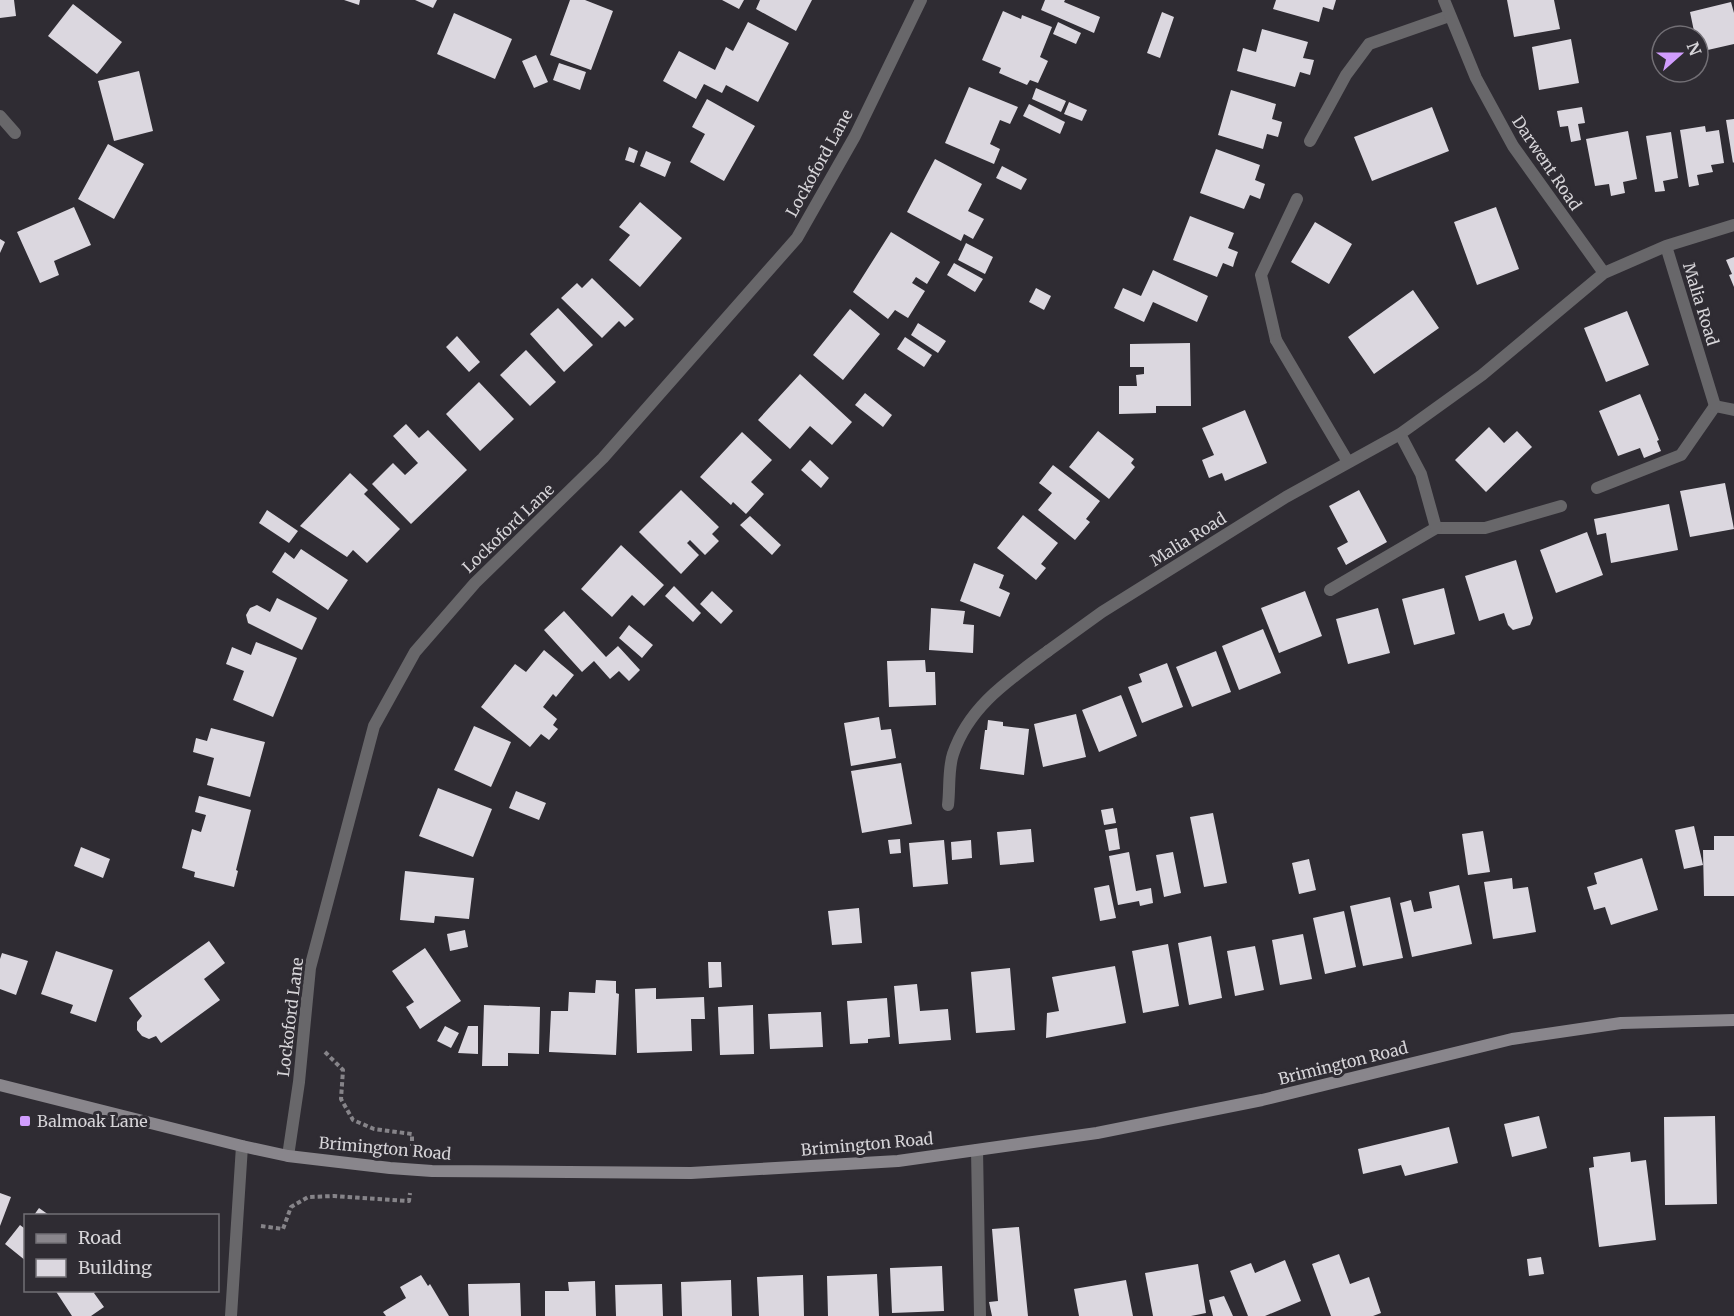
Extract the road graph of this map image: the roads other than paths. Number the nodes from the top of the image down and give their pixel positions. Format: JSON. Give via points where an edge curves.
{"nodes":[{"id":1,"x":921,"y":0,"type":"edge"},
{"id":2,"x":1444,"y":0,"type":"edge"},
{"id":3,"x":1449,"y":16,"type":"junction"},
{"id":4,"x":0,"y":116,"type":"edge"},
{"id":5,"x":15,"y":133,"type":"dead end"},
{"id":6,"x":1310,"y":141,"type":"dead end"},
{"id":7,"x":1296,"y":199,"type":"dead end"},
{"id":8,"x":1734,"y":225,"type":"edge"},
{"id":9,"x":1666,"y":246,"type":"junction"},
{"id":10,"x":1604,"y":273,"type":"junction"},
{"id":11,"x":1715,"y":406,"type":"junction"},
{"id":12,"x":1734,"y":410,"type":"edge"},
{"id":13,"x":1400,"y":434,"type":"junction"},
{"id":14,"x":1348,"y":462,"type":"junction"},
{"id":15,"x":1597,"y":488,"type":"dead end"},
{"id":16,"x":1561,"y":506,"type":"dead end"},
{"id":17,"x":1436,"y":528,"type":"junction"},
{"id":18,"x":1330,"y":590,"type":"dead end"},
{"id":19,"x":948,"y":805,"type":"dead end"},
{"id":20,"x":1734,"y":1020,"type":"edge"},
{"id":21,"x":0,"y":1085,"type":"edge"},
{"id":22,"x":242,"y":1146,"type":"junction"},
{"id":23,"x":977,"y":1150,"type":"junction"},
{"id":24,"x":288,"y":1156,"type":"junction"},
{"id":25,"x":231,"y":1316,"type":"edge"},
{"id":26,"x":980,"y":1316,"type":"edge"}],
"edges":[{"from":1,"to":24,"type":"street","name":"Lockoford Lane","via":[[855,136],[797,238],[603,458],[467,591],[415,652],[374,726],[310,968]]},
{"from":2,"to":3,"type":"street","name":"Darwent Road"},
{"from":3,"to":6,"type":"street","via":[[1369,44],[1346,75]]},
{"from":3,"to":10,"type":"street","name":"Darwent Road","via":[[1513,147]]},
{"from":4,"to":5,"type":"street"},
{"from":7,"to":14,"type":"street","via":[[1261,275],[1276,340]]},
{"from":8,"to":9,"type":"street","name":"Malia Road"},
{"from":9,"to":10,"type":"street","name":"Malia Road"},
{"from":9,"to":11,"type":"street","name":"Malia Road"},
{"from":10,"to":13,"type":"street","name":"Malia Road","via":[[1482,375]]},
{"from":11,"to":12,"type":"street"},
{"from":11,"to":15,"type":"street","via":[[1681,455]]},
{"from":13,"to":14,"type":"street","name":"Malia Road"},
{"from":13,"to":17,"type":"street","via":[[1421,474]]},
{"from":14,"to":19,"type":"street","name":"Malia Road","via":[[1102,612],[1002,686],[971,717],[952,756]]},
{"from":16,"to":17,"type":"street","via":[[1485,528]]},
{"from":17,"to":18,"type":"street"},
{"from":20,"to":23,"type":"main road","name":"Brimington Road","via":[[1621,1023],[1512,1039],[1262,1100],[1097,1133]]},
{"from":21,"to":22,"type":"main road","name":"Brimington Road"},
{"from":22,"to":24,"type":"main road","name":"Brimington Road"},
{"from":22,"to":25,"type":"street"},
{"from":23,"to":24,"type":"main road","name":"Brimington Road","via":[[898,1161],[691,1173],[432,1171]]},
{"from":23,"to":26,"type":"street"}]}
